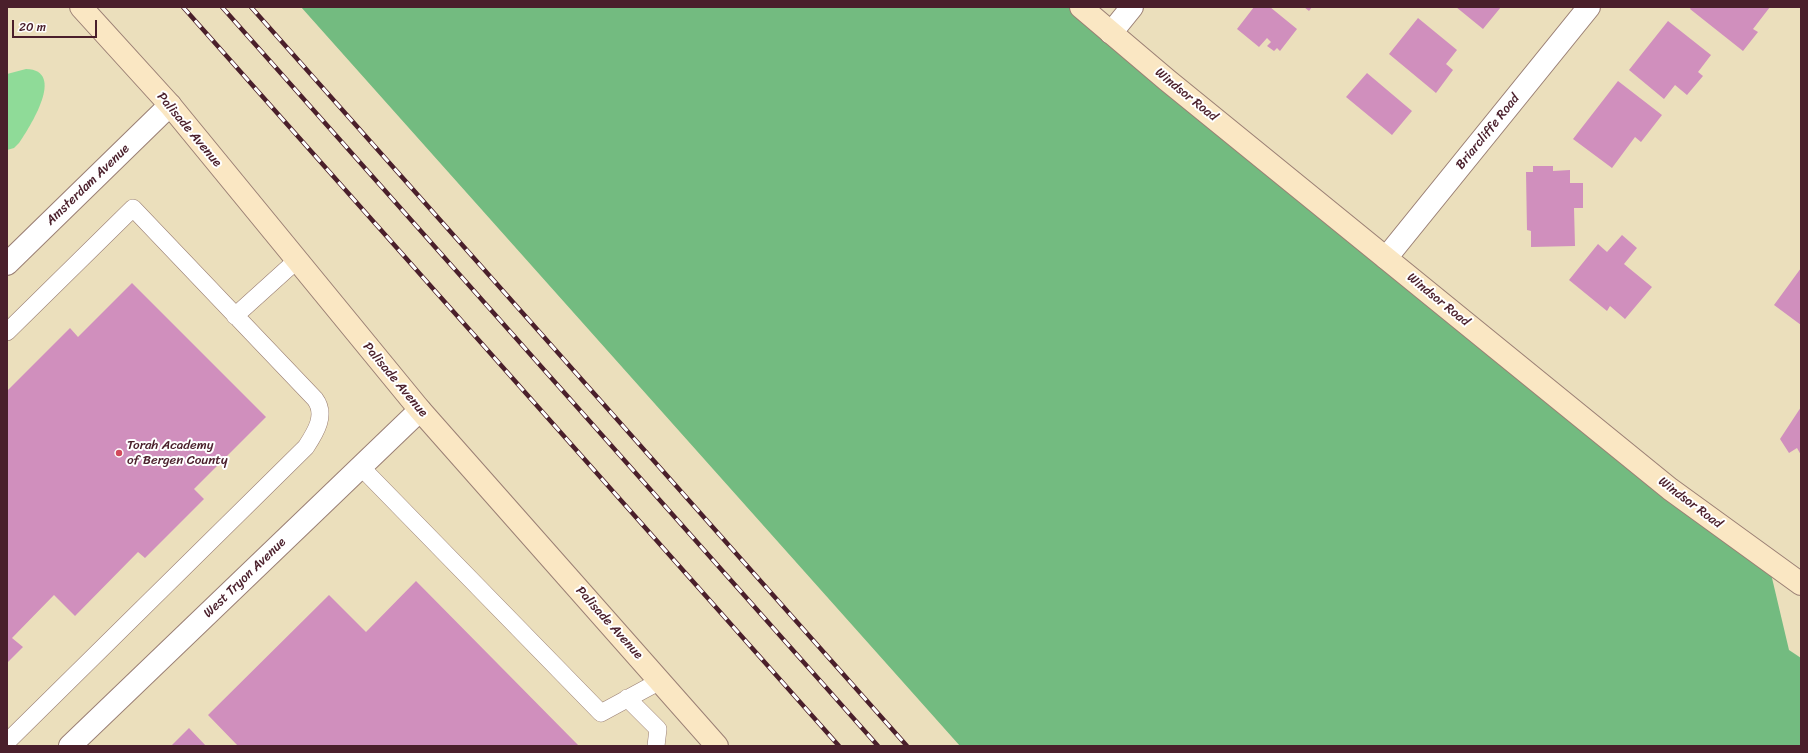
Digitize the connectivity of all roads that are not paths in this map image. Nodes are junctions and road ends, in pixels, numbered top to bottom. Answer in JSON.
{"nodes":[{"id":1,"x":81,"y":7,"type":"edge"},
{"id":2,"x":1081,"y":7,"type":"edge"},
{"id":3,"x":1132,"y":7,"type":"edge"},
{"id":4,"x":1589,"y":7,"type":"edge"},
{"id":5,"x":1111,"y":33,"type":"junction"},
{"id":6,"x":170,"y":105,"type":"junction"},
{"id":7,"x":1386,"y":258,"type":"junction"},
{"id":8,"x":9,"y":260,"type":"edge"},
{"id":9,"x":297,"y":260,"type":"junction"},
{"id":10,"x":236,"y":316,"type":"junction"},
{"id":11,"x":7,"y":332,"type":"edge"},
{"id":12,"x":420,"y":410,"type":"junction"},
{"id":13,"x":361,"y":466,"type":"junction"},
{"id":14,"x":1801,"y":584,"type":"edge"},
{"id":15,"x":660,"y":681,"type":"junction"},
{"id":16,"x":627,"y":698,"type":"junction"},
{"id":17,"x":7,"y":742,"type":"edge"},
{"id":18,"x":714,"y":745,"type":"edge"},
{"id":19,"x":70,"y":746,"type":"edge"},
{"id":20,"x":656,"y":746,"type":"edge"}],
"edges":[{"from":1,"to":6,"type":"street","name":"Palisade Avenue"},
{"from":2,"to":5,"type":"street","name":"Windsor Road"},
{"from":3,"to":5,"type":"street"},
{"from":4,"to":7,"type":"street","name":"Briarcliffe Road"},
{"from":5,"to":7,"type":"street","name":"Windsor Road"},
{"from":6,"to":8,"type":"street","name":"Amsterdam Avenue"},
{"from":6,"to":9,"type":"street","name":"Palisade Avenue"},
{"from":7,"to":14,"type":"street","name":"Windsor Road"},
{"from":9,"to":10,"type":"lane"},
{"from":9,"to":12,"type":"street","name":"Palisade Avenue"},
{"from":10,"to":11,"type":"lane"},
{"from":10,"to":17,"type":"lane"},
{"from":12,"to":13,"type":"street","name":"West Tryon Avenue"},
{"from":12,"to":15,"type":"street","name":"Palisade Avenue"},
{"from":13,"to":16,"type":"lane"},
{"from":13,"to":19,"type":"street","name":"West Tryon Avenue"},
{"from":15,"to":16,"type":"lane"},
{"from":15,"to":18,"type":"street","name":"Palisade Avenue"},
{"from":16,"to":20,"type":"lane"}]}
